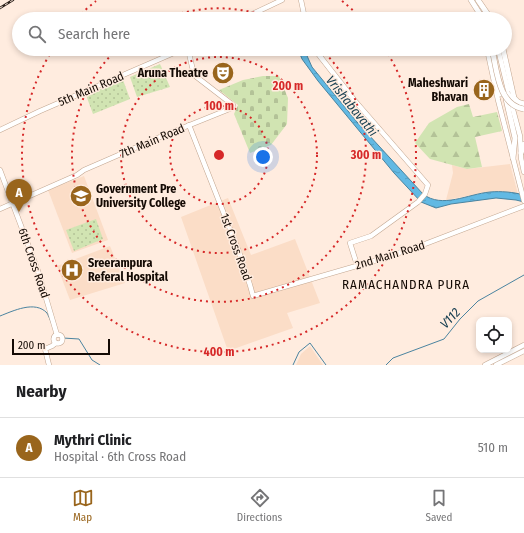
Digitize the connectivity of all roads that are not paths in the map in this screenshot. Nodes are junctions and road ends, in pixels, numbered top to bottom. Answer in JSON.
{"nodes":[{"id":1,"x":301,"y":0,"type":"edge"},
{"id":2,"x":471,"y":0,"type":"edge"},
{"id":3,"x":478,"y":0,"type":"edge"},
{"id":4,"x":281,"y":1,"type":"edge"},
{"id":5,"x":257,"y":12,"type":"edge"},
{"id":6,"x":304,"y":12,"type":"edge"},
{"id":7,"x":479,"y":12,"type":"edge"},
{"id":8,"x":486,"y":12,"type":"edge"},
{"id":9,"x":167,"y":56,"type":"edge"},
{"id":10,"x":190,"y":56,"type":"edge"},
{"id":11,"x":321,"y":56,"type":"edge"},
{"id":12,"x":489,"y":56,"type":"edge"},
{"id":13,"x":494,"y":56,"type":"edge"},
{"id":14,"x":500,"y":56,"type":"edge"},
{"id":15,"x":504,"y":56,"type":"edge"},
{"id":16,"x":495,"y":86,"type":"junction"},
{"id":17,"x":510,"y":91,"type":"junction"},
{"id":18,"x":513,"y":101,"type":"junction"},
{"id":19,"x":524,"y":104,"type":"edge"},
{"id":20,"x":524,"y":109,"type":"edge"},
{"id":21,"x":189,"y":125,"type":"junction"},
{"id":22,"x":0,"y":130,"type":"edge"},
{"id":23,"x":524,"y":144,"type":"edge"},
{"id":24,"x":521,"y":152,"type":"junction"},
{"id":25,"x":513,"y":158,"type":"junction"},
{"id":26,"x":0,"y":170,"type":"edge"},
{"id":27,"x":524,"y":172,"type":"edge"},
{"id":28,"x":524,"y":201,"type":"edge"},
{"id":29,"x":12,"y":203,"type":"junction"},
{"id":30,"x":524,"y":206,"type":"edge"},
{"id":31,"x":0,"y":209,"type":"edge"},
{"id":32,"x":357,"y":265,"type":"junction"},
{"id":33,"x":253,"y":296,"type":"joint"},
{"id":34,"x":57,"y":335,"type":"junction"},
{"id":35,"x":56,"y":343,"type":"junction"},
{"id":36,"x":523,"y":347,"type":"edge"},
{"id":37,"x":49,"y":365,"type":"edge"},
{"id":38,"x":485,"y":365,"type":"edge"},
{"id":39,"x":496,"y":365,"type":"edge"}],
"edges":[{"from":1,"to":6,"type":"street"},
{"from":2,"to":7,"type":"main road"},
{"from":3,"to":8,"type":"main road"},
{"from":4,"to":5,"type":"street"},
{"from":9,"to":22,"type":"street","name":"5th Main Road"},
{"from":10,"to":21,"type":"street","name":"7th Main Road"},
{"from":11,"to":32,"type":"street"},
{"from":12,"to":16,"type":"street"},
{"from":13,"to":20,"type":"main road","bridge":true},
{"from":14,"to":17,"type":"street"},
{"from":15,"to":17,"type":"main road"},
{"from":16,"to":17,"type":"main road"},
{"from":16,"to":25,"type":"street"},
{"from":17,"to":18,"type":"main road"},
{"from":18,"to":19,"type":"main road"},
{"from":18,"to":24,"type":"street"},
{"from":18,"to":25,"type":"main road"},
{"from":21,"to":29,"type":"street","name":"7th Main Road"},
{"from":21,"to":33,"type":"street","name":"1st Cross Road"},
{"from":23,"to":24,"type":"main road"},
{"from":24,"to":27,"type":"street"},
{"from":25,"to":28,"type":"street"},
{"from":26,"to":29,"type":"street","name":"6th Cross Road"},
{"from":29,"to":31,"type":"street","name":"7th Main Road"},
{"from":29,"to":34,"type":"street","name":"6th Cross Road"},
{"from":30,"to":32,"type":"street","name":"2nd Main Road"},
{"from":32,"to":33,"type":"street","name":"2nd Main Road"},
{"from":34,"to":35,"type":"street"},
{"from":34,"to":35,"type":"street"},
{"from":35,"to":37,"type":"street"},
{"from":36,"to":38,"type":"street"},
{"from":36,"to":39,"type":"street"}]}
